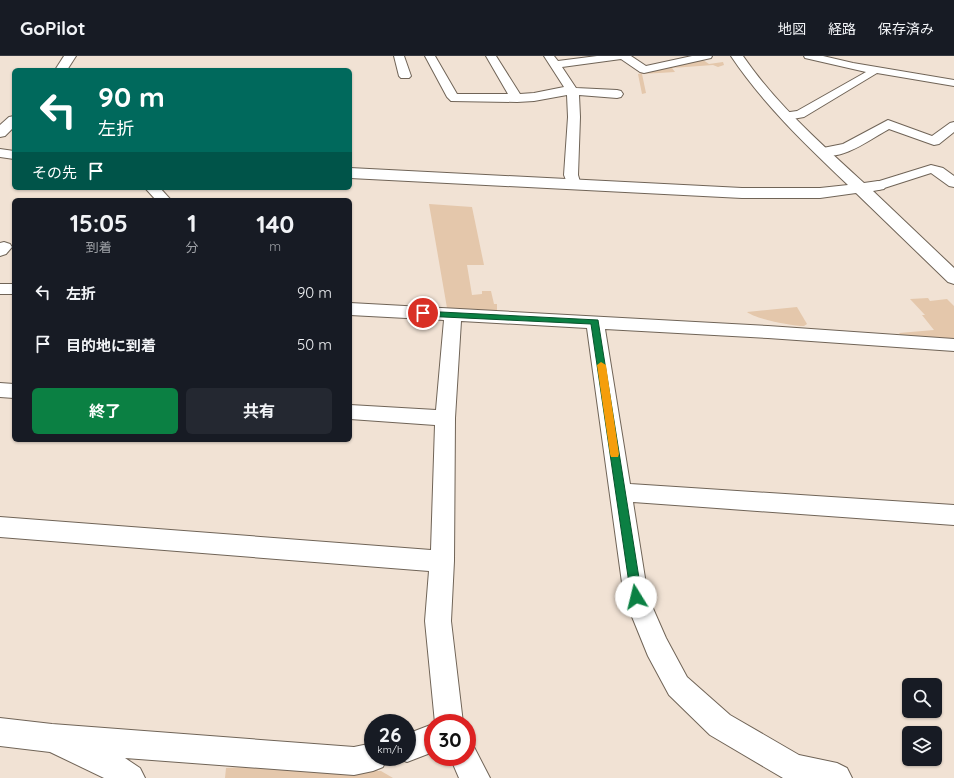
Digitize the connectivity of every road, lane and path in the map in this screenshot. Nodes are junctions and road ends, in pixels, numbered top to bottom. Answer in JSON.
{"nodes":[{"id":1,"x":70,"y":56,"type":"edge"},
{"id":2,"x":399,"y":56,"type":"edge"},
{"id":3,"x":430,"y":56,"type":"edge"},
{"id":4,"x":491,"y":56,"type":"edge"},
{"id":5,"x":620,"y":56,"type":"edge"},
{"id":6,"x":624,"y":56,"type":"edge"},
{"id":7,"x":707,"y":56,"type":"edge"},
{"id":8,"x":736,"y":56,"type":"edge"},
{"id":9,"x":809,"y":56,"type":"edge"},
{"id":10,"x":861,"y":56,"type":"edge"},
{"id":11,"x":685,"y":58,"type":"edge"},
{"id":12,"x":552,"y":60,"type":"edge"},
{"id":13,"x":853,"y":66,"type":"junction"},
{"id":14,"x":62,"y":68,"type":"edge"},
{"id":15,"x":873,"y":70,"type":"junction"},
{"id":16,"x":405,"y":76,"type":"dead end"},
{"id":17,"x":954,"y":83,"type":"edge"},
{"id":18,"x":573,"y":92,"type":"junction"},
{"id":19,"x":617,"y":94,"type":"dead end"},
{"id":20,"x":517,"y":98,"type":"junction"},
{"id":21,"x":787,"y":116,"type":"junction"},
{"id":22,"x":12,"y":122,"type":"edge"},
{"id":23,"x":954,"y":126,"type":"edge"},
{"id":24,"x":0,"y":133,"type":"edge"},
{"id":25,"x":823,"y":152,"type":"junction"},
{"id":26,"x":0,"y":153,"type":"edge"},
{"id":27,"x":12,"y":155,"type":"edge"},
{"id":28,"x":352,"y":173,"type":"edge"},
{"id":29,"x":954,"y":183,"type":"edge"},
{"id":30,"x":574,"y":185,"type":"junction"},
{"id":31,"x":878,"y":186,"type":"joint"},
{"id":32,"x":860,"y":188,"type":"junction"},
{"id":33,"x":154,"y":190,"type":"edge"},
{"id":34,"x":162,"y":198,"type":"edge"},
{"id":35,"x":954,"y":278,"type":"edge"},
{"id":36,"x":0,"y":288,"type":"edge"},
{"id":37,"x":12,"y":289,"type":"edge"},
{"id":38,"x":352,"y":309,"type":"edge"},
{"id":39,"x":453,"y":315,"type":"junction"},
{"id":40,"x":595,"y":322,"type":"junction"},
{"id":41,"x":954,"y":345,"type":"edge"},
{"id":42,"x":0,"y":390,"type":"edge"},
{"id":43,"x":12,"y":391,"type":"edge"},
{"id":44,"x":352,"y":412,"type":"edge"},
{"id":45,"x":445,"y":418,"type":"junction"},
{"id":46,"x":620,"y":492,"type":"junction"},
{"id":47,"x":954,"y":515,"type":"edge"},
{"id":48,"x":0,"y":527,"type":"edge"},
{"id":49,"x":442,"y":561,"type":"junction"},
{"id":50,"x":448,"y":714,"type":"edge"},
{"id":51,"x":0,"y":732,"type":"edge"},
{"id":52,"x":52,"y":738,"type":"junction"},
{"id":53,"x":364,"y":759,"type":"edge"},
{"id":54,"x":469,"y":766,"type":"edge"},
{"id":55,"x":130,"y":778,"type":"edge"},
{"id":56,"x":475,"y":778,"type":"edge"},
{"id":57,"x":837,"y":778,"type":"edge"}],
"edges":[{"from":1,"to":14,"type":"street"},
{"from":2,"to":16,"type":"street"},
{"from":3,"to":20,"type":"street"},
{"from":4,"to":20,"type":"street"},
{"from":5,"to":12,"type":"street"},
{"from":6,"to":11,"type":"street"},
{"from":7,"to":11,"type":"street"},
{"from":8,"to":21,"type":"street"},
{"from":9,"to":13,"type":"street"},
{"from":10,"to":13,"type":"street"},
{"from":12,"to":18,"type":"street"},
{"from":13,"to":15,"type":"street"},
{"from":15,"to":17,"type":"street"},
{"from":15,"to":21,"type":"street"},
{"from":18,"to":19,"type":"street"},
{"from":18,"to":20,"type":"street"},
{"from":18,"to":30,"type":"street"},
{"from":21,"to":25,"type":"street"},
{"from":22,"to":24,"type":"street"},
{"from":23,"to":25,"type":"street"},
{"from":25,"to":32,"type":"street"},
{"from":26,"to":27,"type":"street"},
{"from":28,"to":30,"type":"street"},
{"from":29,"to":31,"type":"street"},
{"from":30,"to":32,"type":"street"},
{"from":31,"to":32,"type":"street"},
{"from":32,"to":35,"type":"street"},
{"from":33,"to":34,"type":"street"},
{"from":36,"to":37,"type":"street"},
{"from":38,"to":39,"type":"street"},
{"from":39,"to":40,"type":"street"},
{"from":39,"to":45,"type":"street"},
{"from":40,"to":41,"type":"street"},
{"from":40,"to":46,"type":"street"},
{"from":42,"to":43,"type":"street"},
{"from":44,"to":45,"type":"street"},
{"from":45,"to":49,"type":"street"},
{"from":46,"to":47,"type":"street"},
{"from":46,"to":57,"type":"street"},
{"from":48,"to":49,"type":"street"},
{"from":49,"to":50,"type":"street"},
{"from":51,"to":52,"type":"street"},
{"from":52,"to":53,"type":"street"},
{"from":52,"to":55,"type":"street"},
{"from":54,"to":56,"type":"street"}]}
